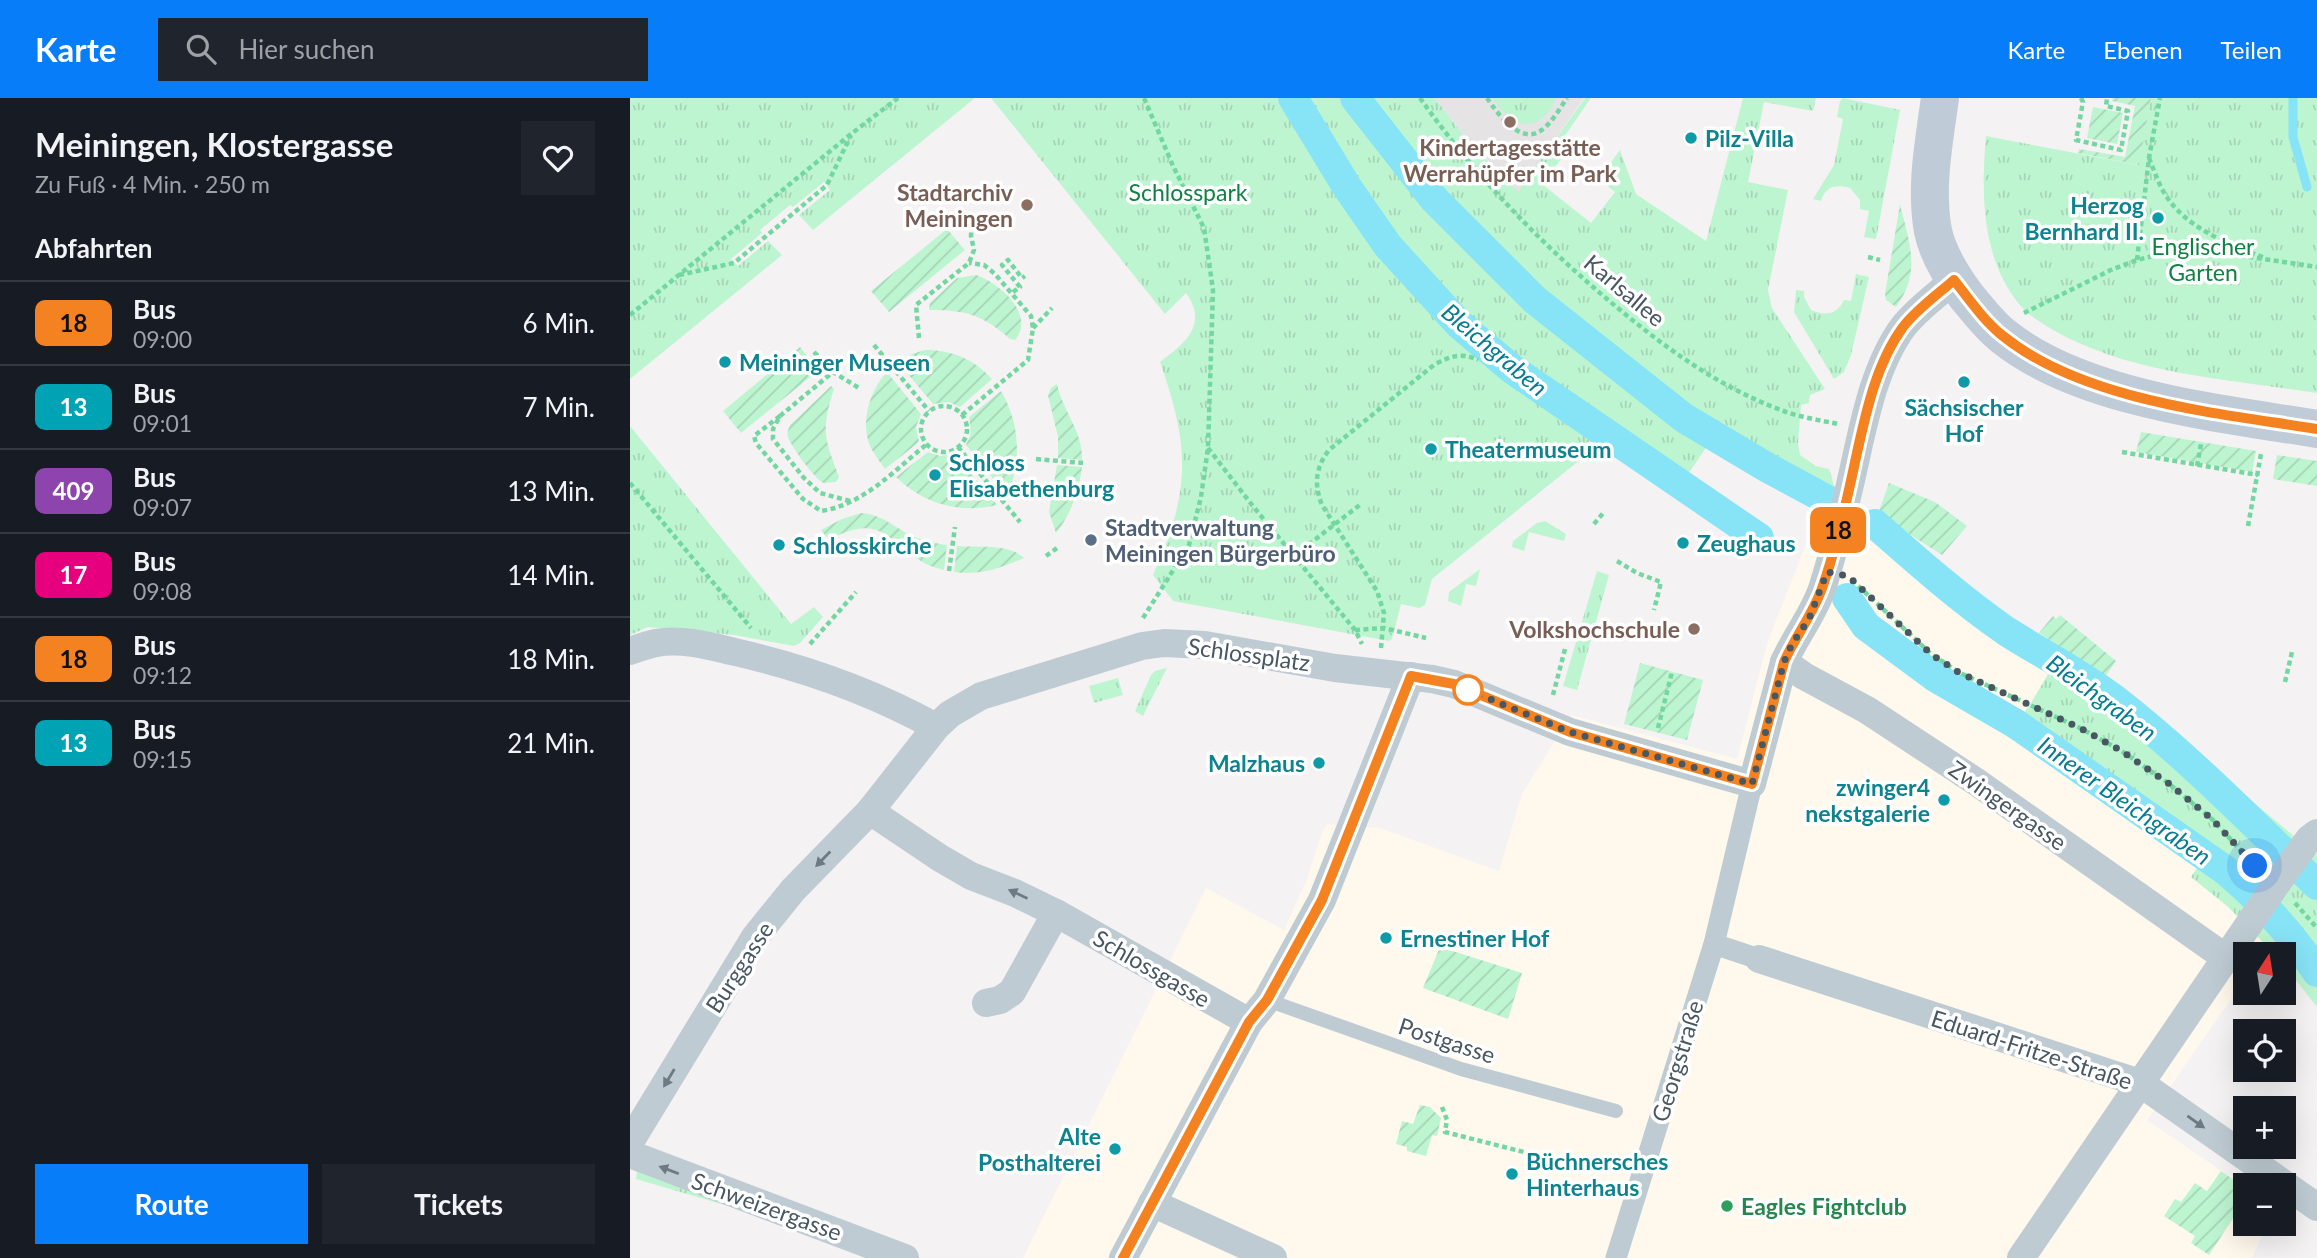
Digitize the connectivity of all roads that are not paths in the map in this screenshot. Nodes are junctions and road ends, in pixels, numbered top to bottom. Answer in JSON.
{"nodes":[{"id":1,"x":1940,"y":98,"type":"edge"},
{"id":2,"x":1954,"y":280,"type":"junction"},
{"id":3,"x":2317,"y":429,"type":"edge"},
{"id":4,"x":630,"y":651,"type":"edge"},
{"id":5,"x":1784,"y":662,"type":"junction"},
{"id":6,"x":1411,"y":676,"type":"junction"},
{"id":7,"x":936,"y":727,"type":"junction"},
{"id":8,"x":1752,"y":784,"type":"junction"},
{"id":9,"x":870,"y":811,"type":"junction"},
{"id":10,"x":2310,"y":839,"type":"edge"},
{"id":11,"x":1056,"y":913,"type":"junction"},
{"id":12,"x":1714,"y":944,"type":"junction"},
{"id":13,"x":2226,"y":958,"type":"junction"},
{"id":14,"x":1759,"y":959,"type":"joint"},
{"id":15,"x":1267,"y":1000,"type":"junction"},
{"id":16,"x":986,"y":1003,"type":"dead end"},
{"id":17,"x":1249,"y":1022,"type":"junction"},
{"id":18,"x":2140,"y":1083,"type":"junction"},
{"id":19,"x":1616,"y":1111,"type":"dead end"},
{"id":20,"x":630,"y":1142,"type":"edge"},
{"id":21,"x":630,"y":1154,"type":"edge"},
{"id":22,"x":1152,"y":1203,"type":"junction"},
{"id":23,"x":2317,"y":1208,"type":"edge"},
{"id":24,"x":905,"y":1258,"type":"edge"},
{"id":25,"x":1123,"y":1258,"type":"edge"},
{"id":26,"x":1273,"y":1258,"type":"edge"},
{"id":27,"x":1616,"y":1258,"type":"edge"},
{"id":28,"x":2021,"y":1258,"type":"edge"}],
"edges":[{"from":1,"to":2,"type":"main road"},
{"from":2,"to":3,"type":"main road"},
{"from":2,"to":5,"type":"street","name":"Georgstraße"},
{"from":4,"to":7,"type":"street"},
{"from":5,"to":8,"type":"street","name":"Georgstraße"},
{"from":5,"to":13,"type":"street","name":"Zwingergasse"},
{"from":6,"to":7,"type":"street","name":"Schlossplatz"},
{"from":6,"to":8,"type":"street","name":"Schlossplatz"},
{"from":6,"to":15,"type":"street"},
{"from":7,"to":9,"type":"street","name":"Schlossplatz"},
{"from":8,"to":12,"type":"street","name":"Georgstraße"},
{"from":11,"to":9,"type":"street","name":"Schlossgasse","one_way":true},
{"from":9,"to":20,"type":"street","name":"Burggasse","one_way":true},
{"from":10,"to":13,"type":"street"},
{"from":11,"to":16,"type":"street"},
{"from":11,"to":17,"type":"street","name":"Schlossgasse"},
{"from":12,"to":14,"type":"street"},
{"from":12,"to":27,"type":"street","name":"Georgstraße"},
{"from":13,"to":18,"type":"street"},
{"from":14,"to":18,"type":"street","name":"Eduard-Fritze-Straße"},
{"from":15,"to":17,"type":"street"},
{"from":15,"to":19,"type":"lane","name":"Postgasse"},
{"from":17,"to":22,"type":"street"},
{"from":18,"to":23,"type":"street","name":"Eduard-Fritze-Straße","one_way":true},
{"from":18,"to":28,"type":"street"},
{"from":24,"to":21,"type":"street","name":"Schweizergasse","one_way":true},
{"from":22,"to":25,"type":"street"},
{"from":22,"to":26,"type":"street"}]}
